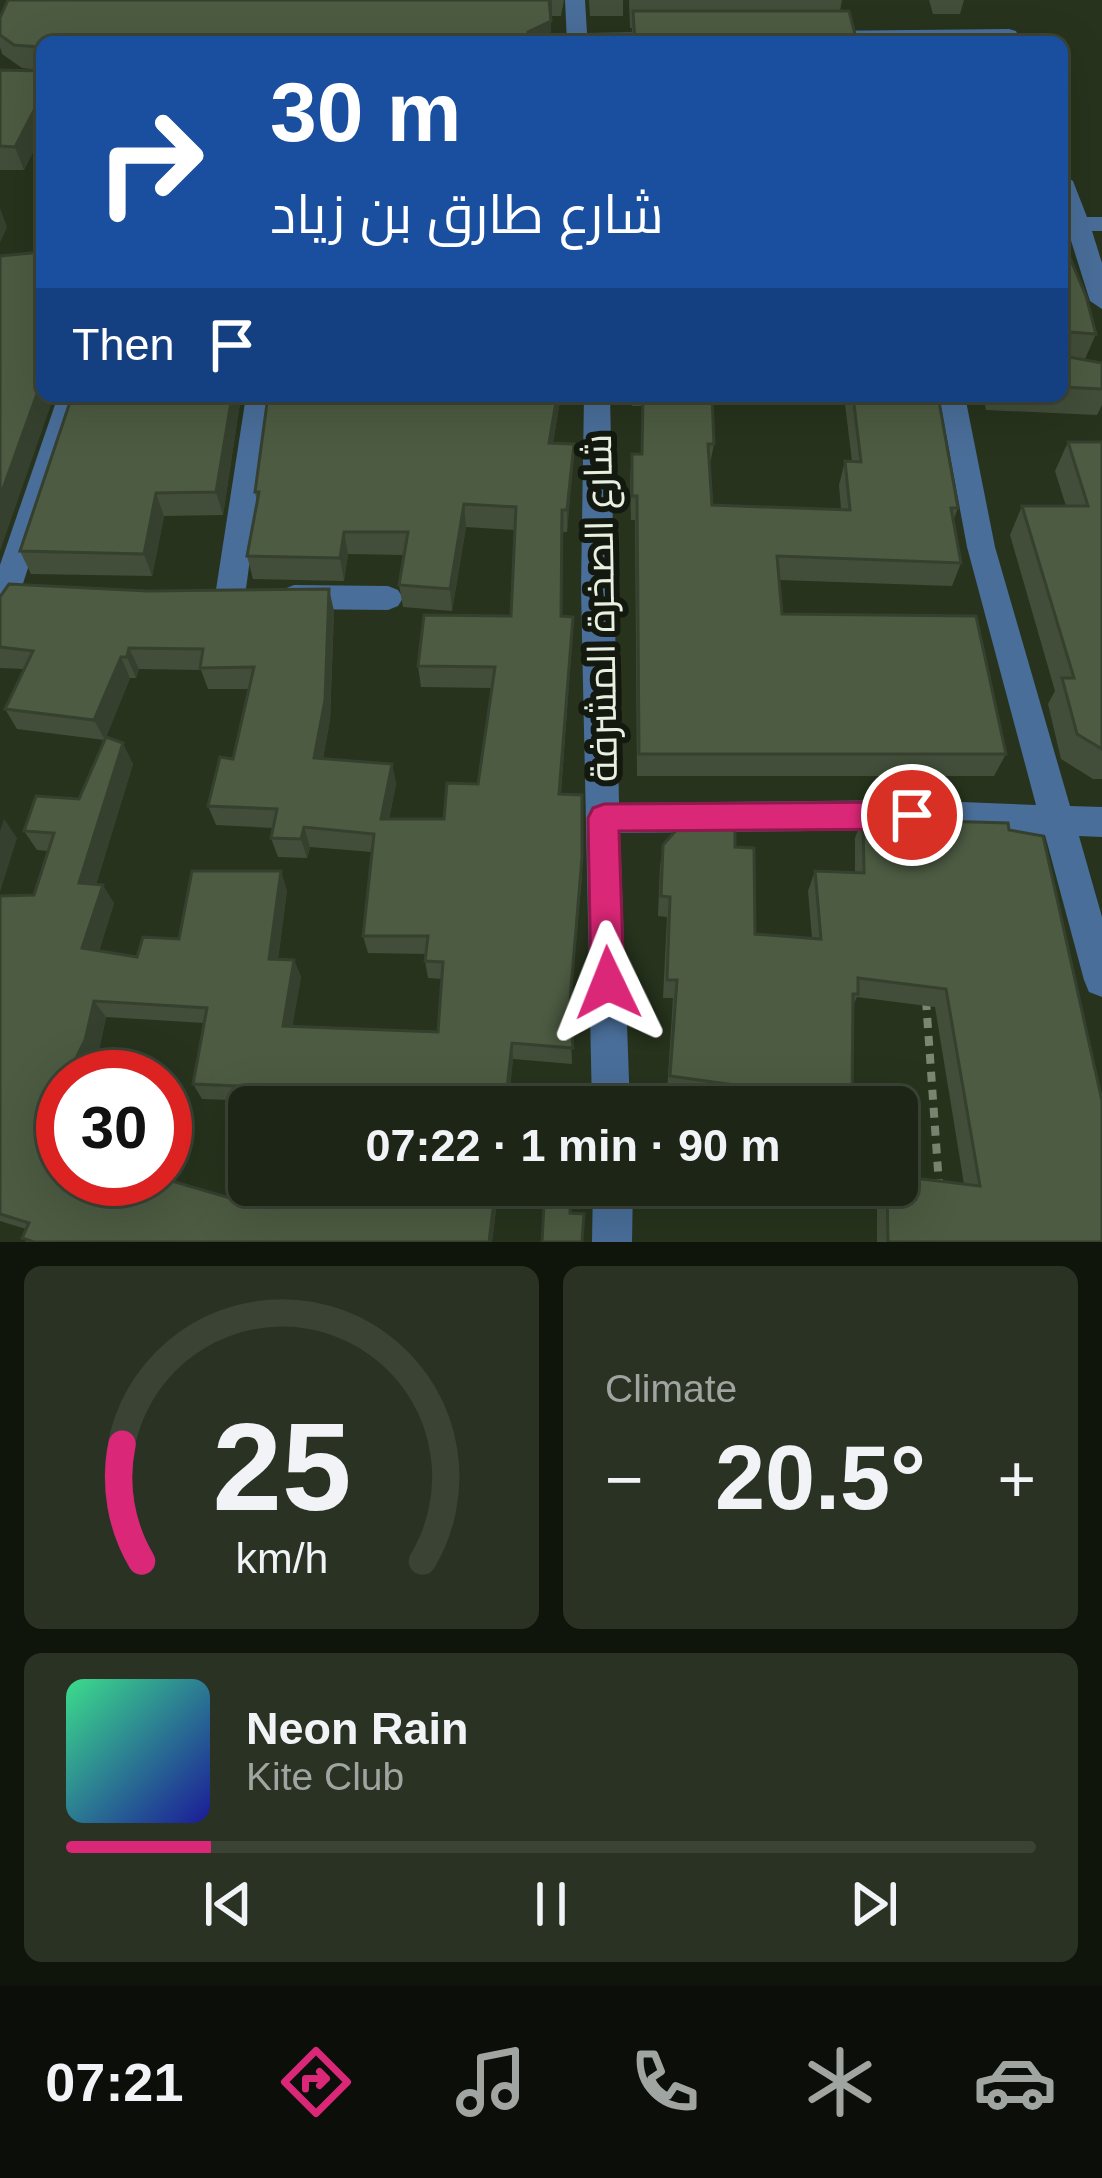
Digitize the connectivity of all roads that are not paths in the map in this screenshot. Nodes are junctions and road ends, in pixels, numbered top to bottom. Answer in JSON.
{"nodes":[{"id":1,"x":575,"y":0,"type":"edge"},
{"id":2,"x":577,"y":36,"type":"edge"},
{"id":3,"x":906,"y":36,"type":"edge"},
{"id":4,"x":1009,"y":36,"type":"edge"},
{"id":5,"x":1068,"y":190,"type":"edge"},
{"id":6,"x":1090,"y":224,"type":"edge"},
{"id":7,"x":1102,"y":301,"type":"edge"},
{"id":8,"x":69,"y":402,"type":"edge"},
{"id":9,"x":258,"y":402,"type":"edge"},
{"id":10,"x":597,"y":402,"type":"edge"},
{"id":11,"x":953,"y":402,"type":"edge"},
{"id":12,"x":8,"y":594,"type":"edge"},
{"id":13,"x":388,"y":598,"type":"dead end"},
{"id":14,"x":604,"y":818,"type":"junction"},
{"id":15,"x":1102,"y":822,"type":"edge"},
{"id":16,"x":1062,"y":824,"type":"junction"},
{"id":17,"x":1102,"y":980,"type":"edge"},
{"id":18,"x":610,"y":1086,"type":"edge"},
{"id":19,"x":612,"y":1206,"type":"edge"},
{"id":20,"x":611,"y":1242,"type":"edge"}],
"edges":[{"from":1,"to":2,"type":"street"},
{"from":3,"to":4,"type":"street"},
{"from":5,"to":6,"type":"street"},
{"from":6,"to":7,"type":"street"},
{"from":8,"to":12,"type":"street"},
{"from":9,"to":13,"type":"street"},
{"from":10,"to":14,"type":"street","name":"شارع الصخرة المشرفة"},
{"from":11,"to":16,"type":"street"},
{"from":14,"to":16,"type":"street"},
{"from":14,"to":18,"type":"street","name":"شارع الصخرة المشرفة"},
{"from":15,"to":16,"type":"street"},
{"from":16,"to":17,"type":"street"},
{"from":19,"to":20,"type":"street"}]}
